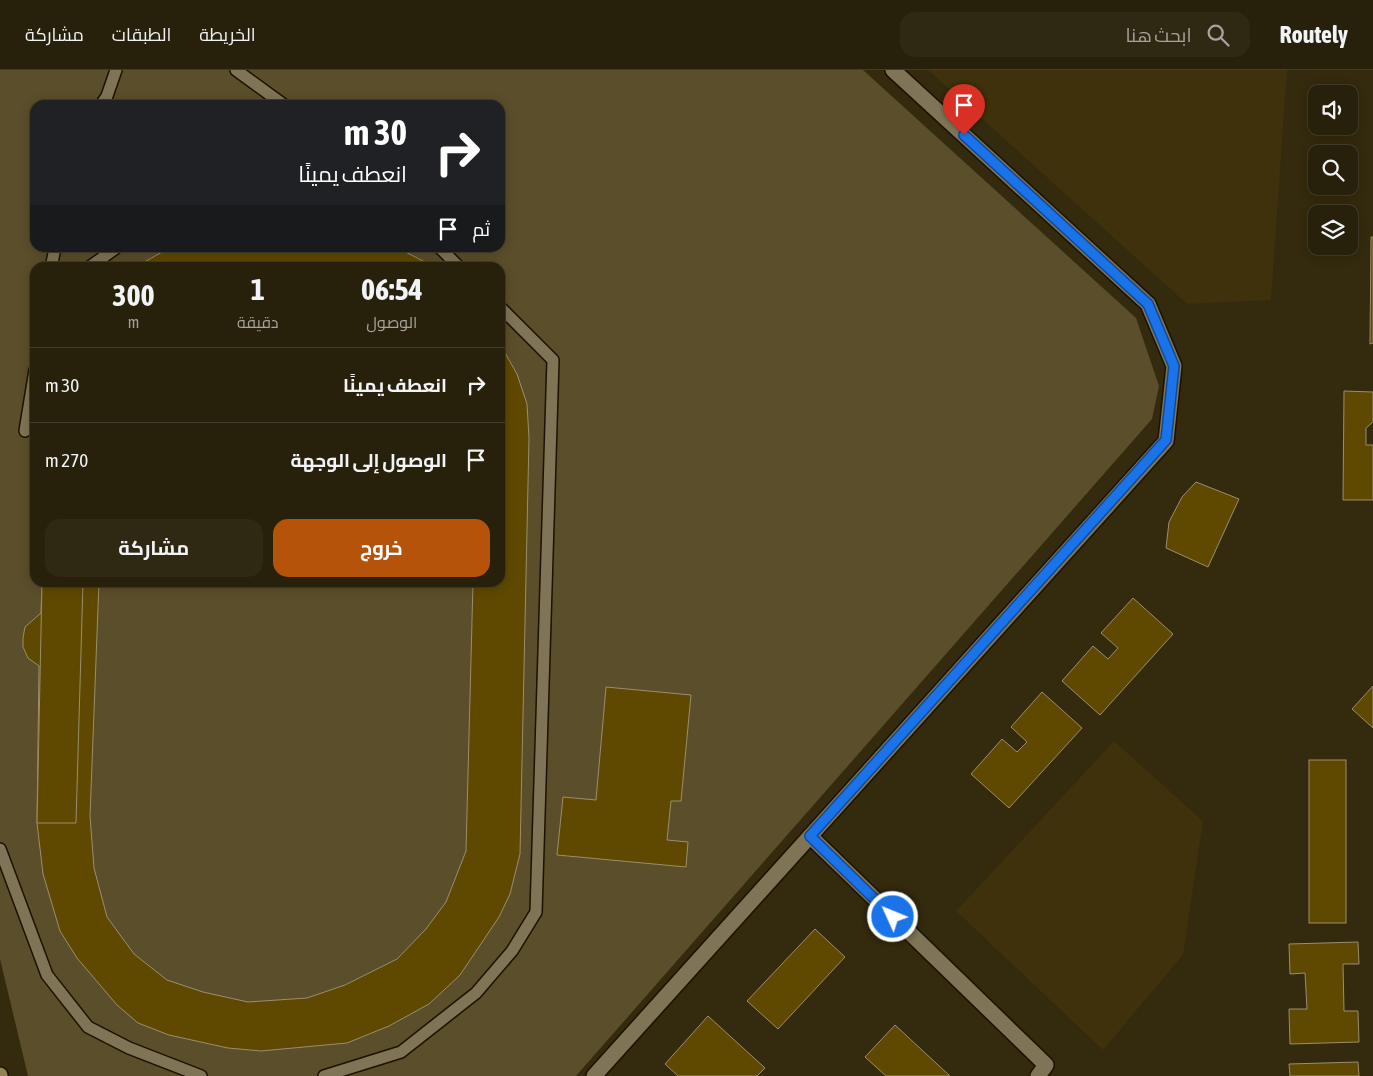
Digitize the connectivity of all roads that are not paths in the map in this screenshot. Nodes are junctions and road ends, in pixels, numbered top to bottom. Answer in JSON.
{"nodes":[{"id":1,"x":116,"y":70,"type":"edge"},
{"id":2,"x":236,"y":70,"type":"edge"},
{"id":3,"x":894,"y":70,"type":"edge"},
{"id":4,"x":104,"y":100,"type":"edge"},
{"id":5,"x":277,"y":100,"type":"edge"},
{"id":6,"x":110,"y":252,"type":"edge"},
{"id":7,"x":444,"y":252,"type":"edge"},
{"id":8,"x":96,"y":262,"type":"edge"},
{"id":9,"x":454,"y":262,"type":"edge"},
{"id":10,"x":505,"y":312,"type":"edge"},
{"id":11,"x":30,"y":401,"type":"edge"},
{"id":12,"x":25,"y":432,"type":"dead end"},
{"id":13,"x":810,"y":836,"type":"junction"},
{"id":14,"x":0,"y":849,"type":"edge"},
{"id":15,"x":201,"y":1076,"type":"edge"},
{"id":16,"x":324,"y":1076,"type":"edge"},
{"id":17,"x":594,"y":1076,"type":"edge"},
{"id":18,"x":1038,"y":1076,"type":"edge"}],
"edges":[{"from":1,"to":4,"type":"lane"},
{"from":2,"to":5,"type":"lane"},
{"from":3,"to":13,"type":"street"},
{"from":6,"to":8,"type":"lane"},
{"from":7,"to":9,"type":"lane"},
{"from":10,"to":16,"type":"lane"},
{"from":11,"to":12,"type":"lane"},
{"from":13,"to":17,"type":"street"},
{"from":13,"to":18,"type":"street"},
{"from":14,"to":15,"type":"lane"}]}
